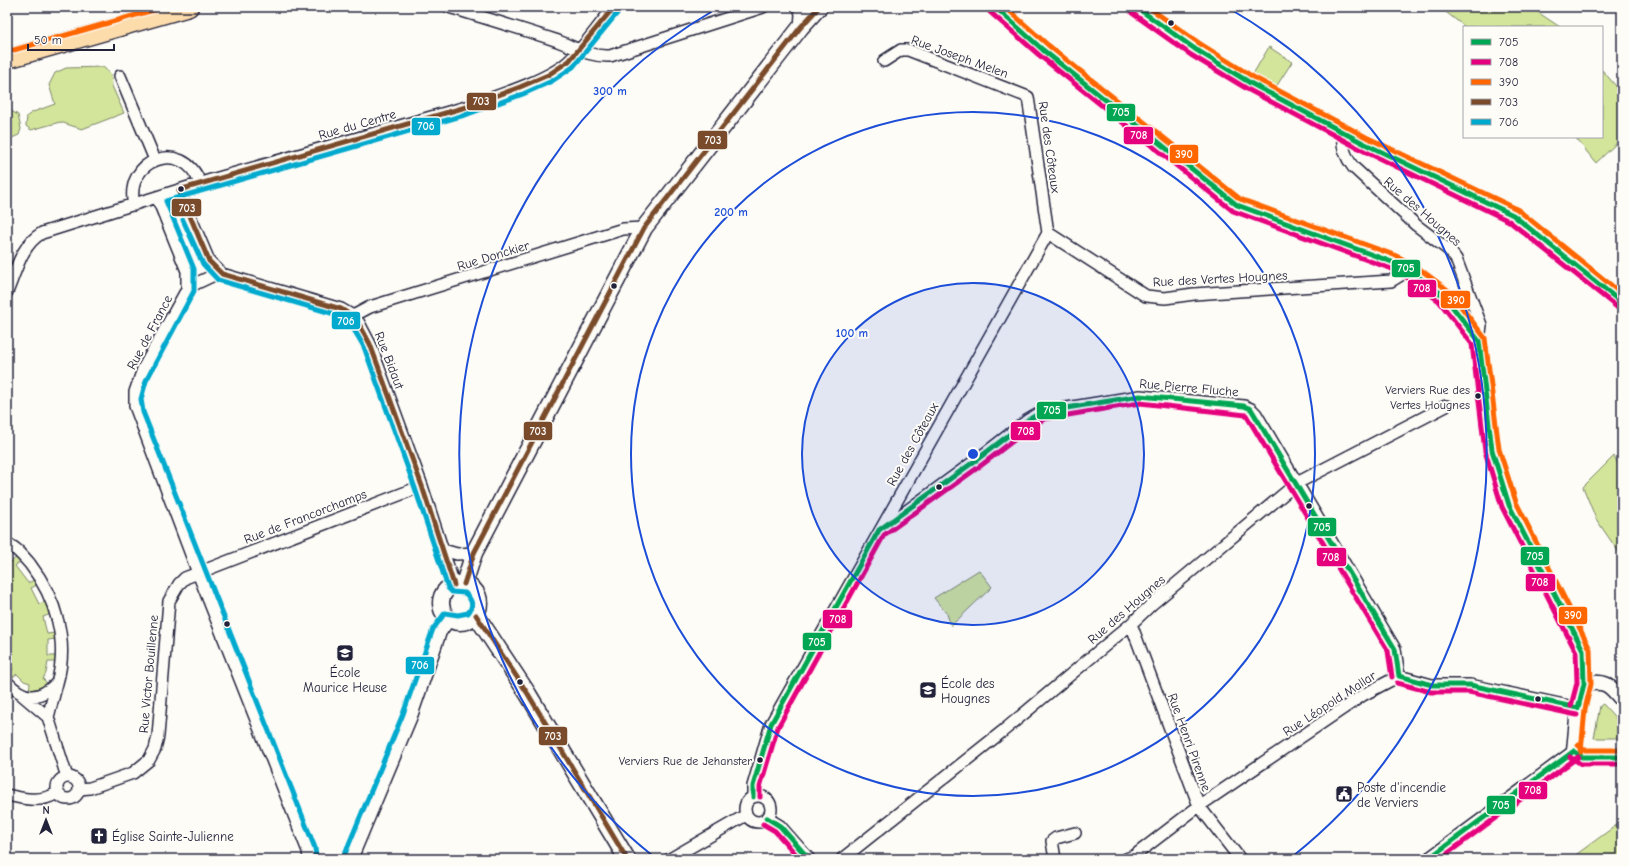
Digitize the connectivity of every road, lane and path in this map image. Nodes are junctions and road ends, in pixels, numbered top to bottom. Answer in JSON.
{"nodes":[{"id":1,"x":189,"y":7,"type":"edge"},
{"id":2,"x":449,"y":7,"type":"edge"},
{"id":3,"x":614,"y":7,"type":"edge"},
{"id":4,"x":763,"y":7,"type":"edge"},
{"id":5,"x":799,"y":7,"type":"edge"},
{"id":6,"x":819,"y":7,"type":"edge"},
{"id":7,"x":995,"y":7,"type":"edge"},
{"id":8,"x":1138,"y":8,"type":"edge"},
{"id":9,"x":800,"y":28,"type":"junction"},
{"id":10,"x":578,"y":50,"type":"junction"},
{"id":11,"x":7,"y":59,"type":"edge"},
{"id":12,"x":884,"y":61,"type":"dead end"},
{"id":13,"x":120,"y":76,"type":"dead end"},
{"id":14,"x":1028,"y":97,"type":"joint"},
{"id":15,"x":1344,"y":133,"type":"junction"},
{"id":16,"x":155,"y":160,"type":"junction"},
{"id":17,"x":200,"y":183,"type":"junction"},
{"id":18,"x":179,"y":190,"type":"junction"},
{"id":19,"x":157,"y":197,"type":"junction"},
{"id":20,"x":134,"y":205,"type":"junction"},
{"id":21,"x":644,"y":228,"type":"junction"},
{"id":22,"x":1048,"y":233,"type":"junction"},
{"id":23,"x":1409,"y":270,"type":"junction"},
{"id":24,"x":222,"y":274,"type":"junction"},
{"id":25,"x":187,"y":290,"type":"junction"},
{"id":26,"x":7,"y":292,"type":"edge"},
{"id":27,"x":1622,"y":303,"type":"edge"},
{"id":28,"x":353,"y":316,"type":"junction"},
{"id":29,"x":1479,"y":341,"type":"junction"},
{"id":30,"x":1446,"y":406,"type":"dead end"},
{"id":31,"x":1297,"y":483,"type":"junction"},
{"id":32,"x":422,"y":486,"type":"junction"},
{"id":33,"x":879,"y":530,"type":"junction"},
{"id":34,"x":8,"y":544,"type":"edge"},
{"id":35,"x":444,"y":550,"type":"junction"},
{"id":36,"x":474,"y":553,"type":"junction"},
{"id":37,"x":198,"y":573,"type":"junction"},
{"id":38,"x":459,"y":584,"type":"junction"},
{"id":39,"x":476,"y":615,"type":"junction"},
{"id":40,"x":448,"y":619,"type":"junction"},
{"id":41,"x":1131,"y":624,"type":"junction"},
{"id":42,"x":1399,"y":676,"type":"junction"},
{"id":43,"x":7,"y":682,"type":"edge"},
{"id":44,"x":57,"y":683,"type":"junction"},
{"id":45,"x":1584,"y":684,"type":"junction"},
{"id":46,"x":22,"y":695,"type":"junction"},
{"id":47,"x":1622,"y":700,"type":"edge"},
{"id":48,"x":1578,"y":708,"type":"junction"},
{"id":49,"x":48,"y":717,"type":"junction"},
{"id":50,"x":1574,"y":751,"type":"junction"},
{"id":51,"x":1622,"y":757,"type":"edge"},
{"id":52,"x":67,"y":777,"type":"junction"},
{"id":53,"x":79,"y":789,"type":"junction"},
{"id":54,"x":58,"y":793,"type":"junction"},
{"id":55,"x":7,"y":795,"type":"edge"},
{"id":56,"x":753,"y":797,"type":"junction"},
{"id":57,"x":1199,"y":806,"type":"junction"},
{"id":58,"x":746,"y":815,"type":"junction"},
{"id":59,"x":767,"y":818,"type":"junction"},
{"id":60,"x":1075,"y":833,"type":"dead end"},
{"id":61,"x":309,"y":859,"type":"edge"},
{"id":62,"x":350,"y":859,"type":"edge"},
{"id":63,"x":627,"y":859,"type":"edge"},
{"id":64,"x":670,"y":859,"type":"edge"},
{"id":65,"x":809,"y":859,"type":"edge"},
{"id":66,"x":842,"y":859,"type":"edge"},
{"id":67,"x":1055,"y":859,"type":"edge"},
{"id":68,"x":1126,"y":859,"type":"edge"},
{"id":69,"x":1240,"y":859,"type":"edge"},
{"id":70,"x":1428,"y":859,"type":"edge"}],
"edges":[{"from":1,"to":11,"type":"main road"},
{"from":2,"to":10,"type":"street"},
{"from":3,"to":10,"type":"street","name":"Rue du Centre"},
{"from":4,"to":10,"type":"street"},
{"from":5,"to":9,"type":"street"},
{"from":6,"to":9,"type":"main road"},
{"from":7,"to":23,"type":"street"},
{"from":8,"to":15,"type":"main road"},
{"from":9,"to":21,"type":"main road"},
{"from":10,"to":17,"type":"street","name":"Rue du Centre"},
{"from":12,"to":14,"type":"street","name":"Rue Joseph Melen"},
{"from":13,"to":16,"type":"street"},
{"from":14,"to":22,"type":"street","name":"Rue des Côteaux"},
{"from":15,"to":27,"type":"main road"},
{"from":15,"to":29,"type":"street","name":"Rue des Hougnes"},
{"from":16,"to":17,"type":"street"},
{"from":16,"to":20,"type":"street"},
{"from":17,"to":18,"type":"street","name":"Rue du Centre"},
{"from":18,"to":19,"type":"street","name":"Rue du Centre"},
{"from":18,"to":24,"type":"street"},
{"from":19,"to":20,"type":"street","name":"Rue du Centre"},
{"from":19,"to":25,"type":"street"},
{"from":20,"to":26,"type":"street","name":"Rue du Centre"},
{"from":21,"to":28,"type":"street","name":"Rue Donckier"},
{"from":21,"to":36,"type":"main road"},
{"from":22,"to":23,"type":"street","name":"Rue des Vertes Hougnes"},
{"from":22,"to":33,"type":"street","name":"Rue des Côteaux"},
{"from":23,"to":29,"type":"street"},
{"from":24,"to":25,"type":"street","name":"Rue Bidaut"},
{"from":24,"to":28,"type":"street","name":"Rue Bidaut"},
{"from":25,"to":37,"type":"street","name":"Rue de France"},
{"from":28,"to":32,"type":"street","name":"Rue Bidaut"},
{"from":29,"to":45,"type":"street"},
{"from":30,"to":31,"type":"street","name":"Rue des Hougnes"},
{"from":31,"to":33,"type":"street","name":"Rue Pierre Fluche"},
{"from":31,"to":41,"type":"street","name":"Rue des Hougnes"},
{"from":31,"to":42,"type":"street","name":"Rue Pierre Fluche"},
{"from":32,"to":35,"type":"street","name":"Rue Bidaut"},
{"from":32,"to":37,"type":"street","name":"Rue de Francorchamps"},
{"from":33,"to":56,"type":"street","name":"Rue des Côteaux"},
{"from":34,"to":44,"type":"street"},
{"from":35,"to":36,"type":"street"},
{"from":35,"to":38,"type":"street","name":"Rue Bidaut"},
{"from":36,"to":38,"type":"main road"},
{"from":37,"to":53,"type":"street","name":"Rue Victor Bouillenne"},
{"from":37,"to":61,"type":"street","name":"Rue de France"},
{"from":38,"to":39,"type":"main road"},
{"from":38,"to":40,"type":"main road"},
{"from":39,"to":40,"type":"main road"},
{"from":39,"to":63,"type":"main road"},
{"from":40,"to":62,"type":"street"},
{"from":41,"to":57,"type":"street","name":"Rue Henri Pirenne"},
{"from":41,"to":66,"type":"street","name":"Rue des Hougnes"},
{"from":42,"to":48,"type":"street"},
{"from":42,"to":57,"type":"street","name":"Rue Léopold Mallar"},
{"from":43,"to":46,"type":"street"},
{"from":44,"to":46,"type":"street"},
{"from":44,"to":49,"type":"street"},
{"from":45,"to":47,"type":"street"},
{"from":45,"to":48,"type":"street"},
{"from":46,"to":49,"type":"street"},
{"from":48,"to":50,"type":"street"},
{"from":49,"to":52,"type":"street"},
{"from":50,"to":51,"type":"street"},
{"from":50,"to":70,"type":"street"},
{"from":52,"to":53,"type":"street"},
{"from":52,"to":54,"type":"street"},
{"from":53,"to":54,"type":"street"},
{"from":54,"to":55,"type":"street"},
{"from":56,"to":58,"type":"street"},
{"from":56,"to":59,"type":"street"},
{"from":57,"to":68,"type":"street","name":"Rue Léopold Mallar"},
{"from":57,"to":69,"type":"street","name":"Rue Henri Pirenne"},
{"from":58,"to":59,"type":"street"},
{"from":58,"to":64,"type":"street"},
{"from":59,"to":65,"type":"street"},
{"from":60,"to":67,"type":"street"}]}
